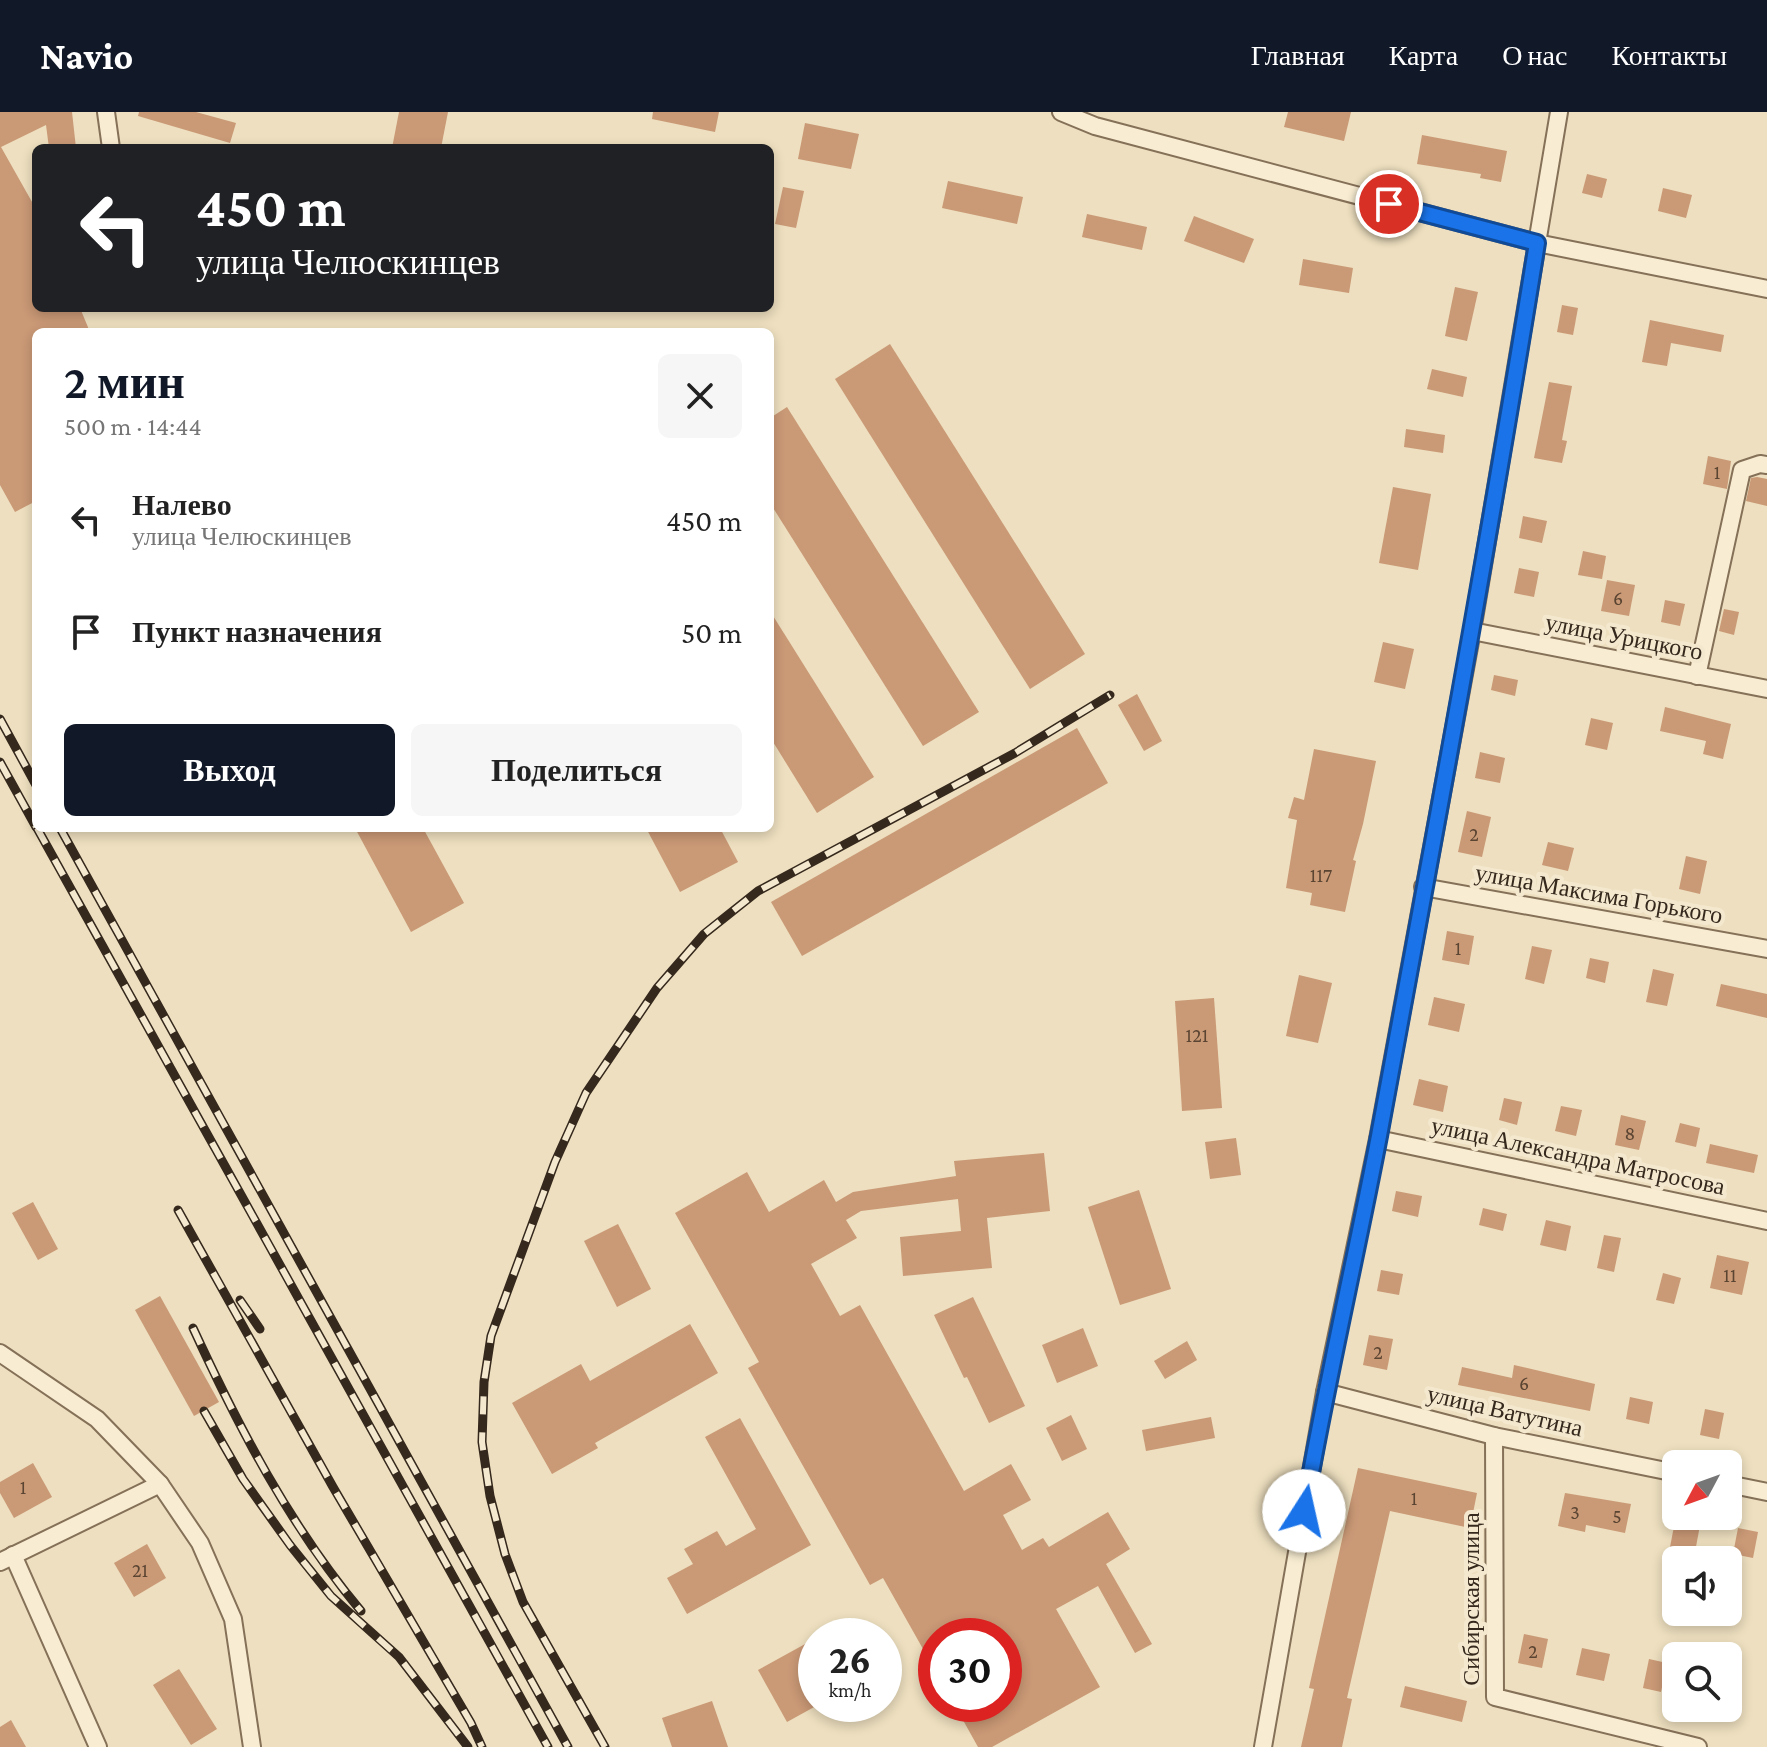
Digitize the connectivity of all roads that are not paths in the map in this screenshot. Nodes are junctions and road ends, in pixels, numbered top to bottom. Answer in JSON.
{"nodes":[{"id":1,"x":106,"y":112,"type":"edge"},
{"id":2,"x":1061,"y":112,"type":"edge"},
{"id":3,"x":1559,"y":112,"type":"edge"},
{"id":4,"x":110,"y":144,"type":"edge"},
{"id":5,"x":1537,"y":243,"type":"junction"},
{"id":6,"x":1767,"y":289,"type":"edge"},
{"id":7,"x":1767,"y":465,"type":"edge"},
{"id":8,"x":1472,"y":631,"type":"junction"},
{"id":9,"x":1697,"y":676,"type":"junction"},
{"id":10,"x":1767,"y":689,"type":"edge"},
{"id":11,"x":1423,"y":887,"type":"junction"},
{"id":12,"x":1767,"y":949,"type":"edge"},
{"id":13,"x":1378,"y":1139,"type":"junction"},
{"id":14,"x":1767,"y":1221,"type":"edge"},
{"id":15,"x":0,"y":1353,"type":"edge"},
{"id":16,"x":1325,"y":1392,"type":"junction"},
{"id":17,"x":1494,"y":1436,"type":"junction"},
{"id":18,"x":1662,"y":1470,"type":"edge"},
{"id":19,"x":160,"y":1484,"type":"junction"},
{"id":20,"x":1742,"y":1487,"type":"edge"},
{"id":21,"x":1767,"y":1492,"type":"edge"},
{"id":22,"x":6,"y":1558,"type":"edge"},
{"id":23,"x":98,"y":1747,"type":"edge"},
{"id":24,"x":252,"y":1747,"type":"edge"},
{"id":25,"x":1263,"y":1747,"type":"edge"},
{"id":26,"x":1698,"y":1747,"type":"edge"}],
"edges":[{"from":1,"to":4,"type":"street"},
{"from":2,"to":5,"type":"street"},
{"from":3,"to":5,"type":"street"},
{"from":5,"to":6,"type":"street"},
{"from":5,"to":8,"type":"street"},
{"from":7,"to":9,"type":"street"},
{"from":8,"to":9,"type":"street","name":"улица Урицкого"},
{"from":8,"to":11,"type":"street"},
{"from":9,"to":10,"type":"street","name":"улица Урицкого"},
{"from":11,"to":12,"type":"street","name":"улица Максима Горького"},
{"from":11,"to":13,"type":"street"},
{"from":13,"to":14,"type":"street","name":"улица Александра Матросова"},
{"from":13,"to":16,"type":"street"},
{"from":15,"to":19,"type":"street"},
{"from":16,"to":17,"type":"street","name":"улица Ватутина"},
{"from":16,"to":25,"type":"street"},
{"from":17,"to":18,"type":"street","name":"улица Ватутина"},
{"from":17,"to":26,"type":"street","name":"Сибирская улица"},
{"from":19,"to":22,"type":"street"},
{"from":19,"to":24,"type":"street"},
{"from":20,"to":21,"type":"street"},
{"from":22,"to":23,"type":"street"}]}
